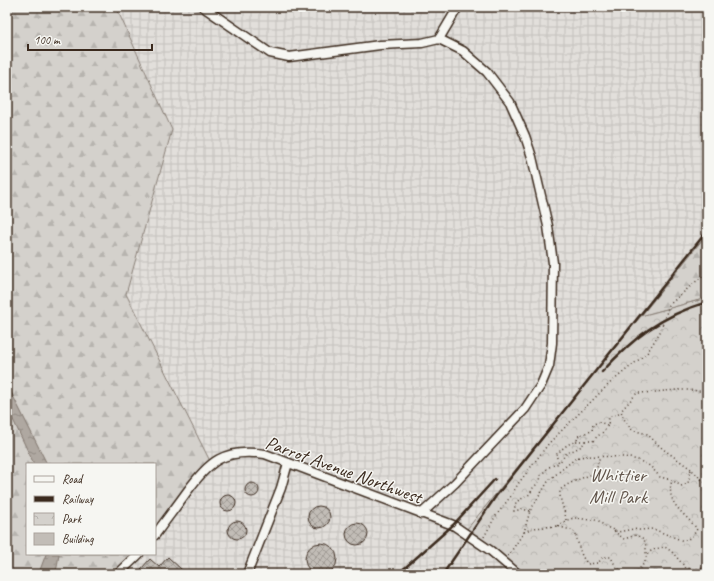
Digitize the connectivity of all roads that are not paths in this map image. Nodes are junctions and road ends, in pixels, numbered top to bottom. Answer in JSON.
{"nodes":[{"id":1,"x":203,"y":7,"type":"edge"},
{"id":2,"x":458,"y":7,"type":"edge"},
{"id":3,"x":439,"y":39,"type":"junction"},
{"id":4,"x":288,"y":463,"type":"junction"},
{"id":5,"x":421,"y":514,"type":"junction"},
{"id":6,"x":156,"y":534,"type":"edge"},
{"id":7,"x":138,"y":555,"type":"edge"},
{"id":8,"x":118,"y":574,"type":"edge"},
{"id":9,"x":247,"y":574,"type":"edge"},
{"id":10,"x":518,"y":574,"type":"edge"}],
"edges":[{"from":1,"to":3,"type":"street"},
{"from":2,"to":3,"type":"street"},
{"from":3,"to":5,"type":"street"},
{"from":4,"to":5,"type":"street","name":"Parrot Avenue Northwest"},
{"from":4,"to":6,"type":"street","name":"Parrot Avenue Northwest"},
{"from":4,"to":9,"type":"street"},
{"from":5,"to":10,"type":"street","name":"Parrot Avenue Northwest"},
{"from":7,"to":8,"type":"street"}]}
